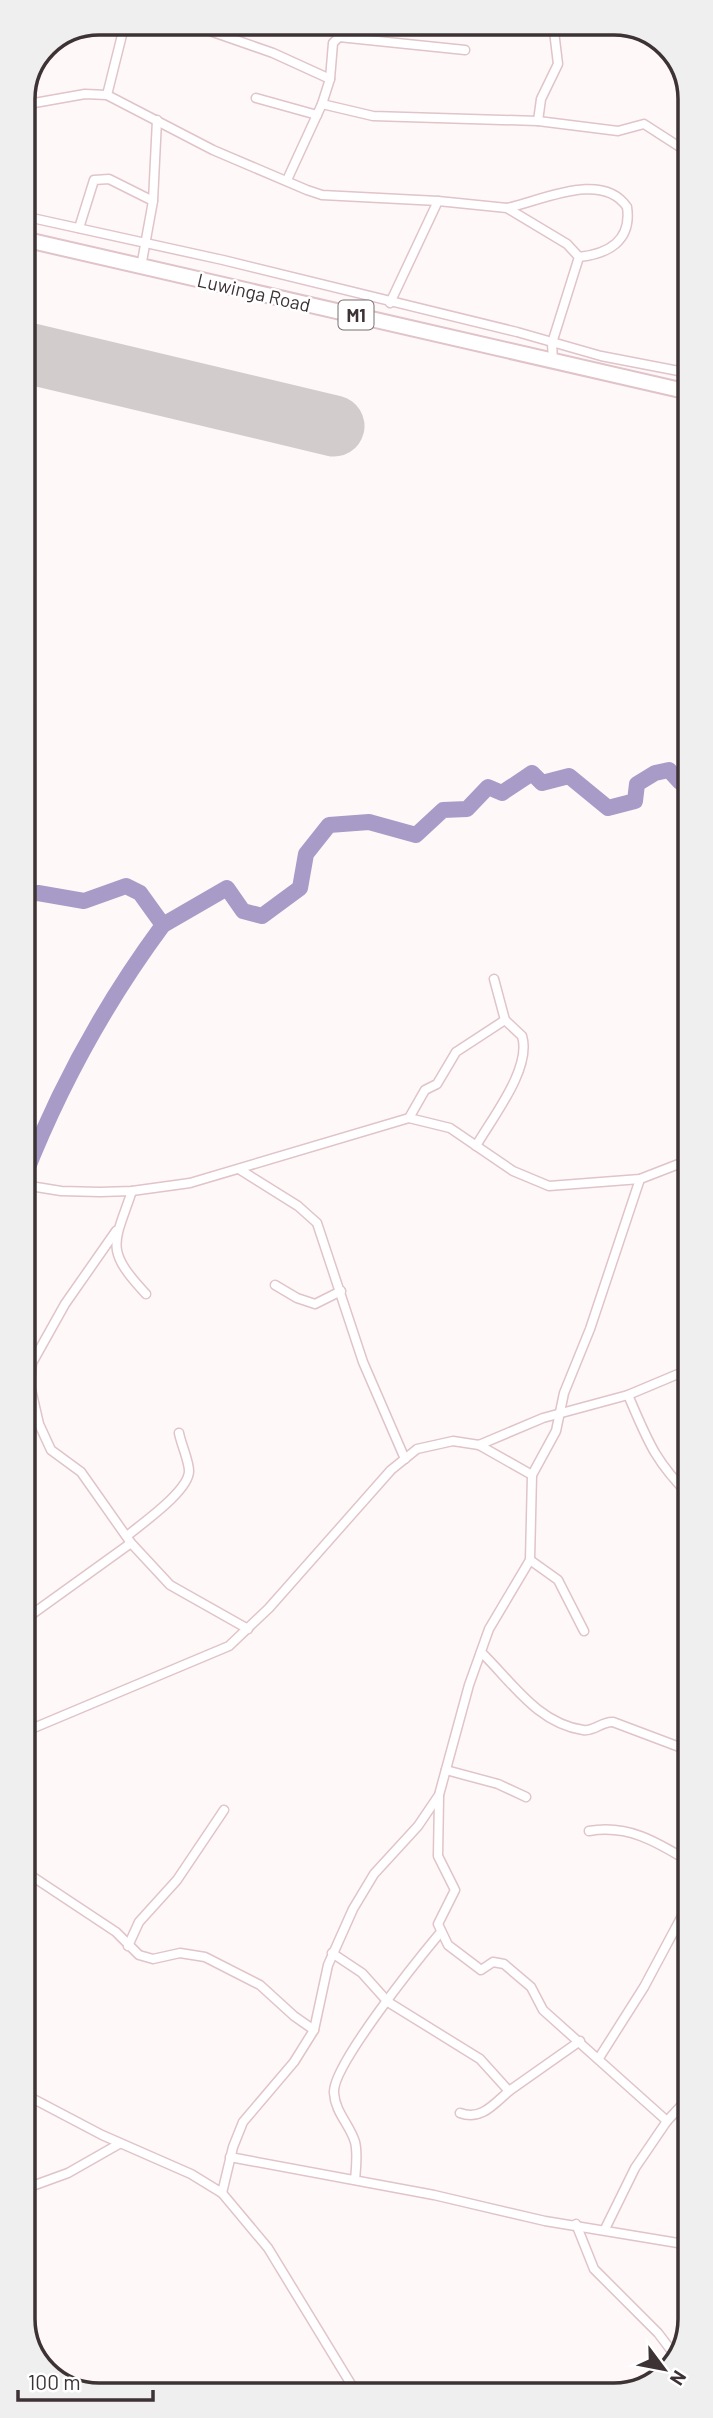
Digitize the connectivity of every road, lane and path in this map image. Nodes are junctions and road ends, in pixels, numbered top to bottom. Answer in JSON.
{"nodes":[{"id":1,"x":122,"y":35,"type":"edge"},
{"id":2,"x":221,"y":35,"type":"edge"},
{"id":3,"x":554,"y":35,"type":"edge"},
{"id":4,"x":465,"y":50,"type":"dead end"},
{"id":5,"x":330,"y":79,"type":"junction"},
{"id":6,"x":107,"y":95,"type":"junction"},
{"id":7,"x":256,"y":98,"type":"dead end"},
{"id":8,"x":35,"y":103,"type":"edge"},
{"id":9,"x":323,"y":104,"type":"junction"},
{"id":10,"x":317,"y":115,"type":"junction"},
{"id":11,"x":157,"y":120,"type":"junction"},
{"id":12,"x":538,"y":121,"type":"junction"},
{"id":13,"x":678,"y":146,"type":"edge"},
{"id":14,"x":287,"y":180,"type":"junction"},
{"id":15,"x":153,"y":201,"type":"junction"},
{"id":16,"x":438,"y":201,"type":"junction"},
{"id":17,"x":506,"y":208,"type":"junction"},
{"id":18,"x":35,"y":219,"type":"edge"},
{"id":19,"x":79,"y":228,"type":"junction"},
{"id":20,"x":35,"y":242,"type":"edge"},
{"id":21,"x":145,"y":242,"type":"junction"},
{"id":22,"x":579,"y":257,"type":"junction"},
{"id":23,"x":141,"y":267,"type":"junction"},
{"id":24,"x":390,"y":303,"type":"junction"},
{"id":25,"x":552,"y":343,"type":"junction"},
{"id":26,"x":553,"y":361,"type":"junction"},
{"id":27,"x":678,"y":371,"type":"edge"},
{"id":28,"x":678,"y":389,"type":"edge"},
{"id":29,"x":494,"y":979,"type":"dead end"},
{"id":30,"x":505,"y":1020,"type":"junction"},
{"id":31,"x":409,"y":1118,"type":"junction"},
{"id":32,"x":476,"y":1146,"type":"junction"},
{"id":33,"x":678,"y":1164,"type":"edge"},
{"id":34,"x":239,"y":1169,"type":"junction"},
{"id":35,"x":639,"y":1179,"type":"junction"},
{"id":36,"x":35,"y":1187,"type":"edge"},
{"id":37,"x":132,"y":1191,"type":"junction"},
{"id":38,"x":116,"y":1231,"type":"junction"},
{"id":39,"x":275,"y":1285,"type":"dead end"},
{"id":40,"x":341,"y":1291,"type":"junction"},
{"id":41,"x":146,"y":1294,"type":"dead end"},
{"id":42,"x":35,"y":1356,"type":"edge"},
{"id":43,"x":678,"y":1374,"type":"edge"},
{"id":44,"x":628,"y":1395,"type":"junction"},
{"id":45,"x":35,"y":1407,"type":"edge"},
{"id":46,"x":559,"y":1413,"type":"junction"},
{"id":47,"x":178,"y":1433,"type":"dead end"},
{"id":48,"x":480,"y":1445,"type":"junction"},
{"id":49,"x":405,"y":1459,"type":"junction"},
{"id":50,"x":532,"y":1475,"type":"junction"},
{"id":51,"x":678,"y":1484,"type":"edge"},
{"id":52,"x":129,"y":1539,"type":"junction"},
{"id":53,"x":530,"y":1560,"type":"junction"},
{"id":54,"x":35,"y":1612,"type":"edge"},
{"id":55,"x":248,"y":1629,"type":"junction"},
{"id":56,"x":584,"y":1631,"type":"dead end"},
{"id":57,"x":481,"y":1652,"type":"junction"},
{"id":58,"x":35,"y":1727,"type":"edge"},
{"id":59,"x":678,"y":1746,"type":"edge"},
{"id":60,"x":446,"y":1770,"type":"junction"},
{"id":61,"x":439,"y":1795,"type":"junction"},
{"id":62,"x":526,"y":1797,"type":"dead end"},
{"id":63,"x":224,"y":1810,"type":"dead end"},
{"id":64,"x":589,"y":1831,"type":"dead end"},
{"id":65,"x":678,"y":1856,"type":"edge"},
{"id":66,"x":35,"y":1878,"type":"edge"},
{"id":67,"x":678,"y":1923,"type":"edge"},
{"id":68,"x":440,"y":1933,"type":"junction"},
{"id":69,"x":128,"y":1946,"type":"junction"},
{"id":70,"x":332,"y":1953,"type":"junction"},
{"id":71,"x":388,"y":2002,"type":"junction"},
{"id":72,"x":314,"y":2030,"type":"junction"},
{"id":73,"x":580,"y":2041,"type":"junction"},
{"id":74,"x":599,"y":2058,"type":"junction"},
{"id":75,"x":509,"y":2091,"type":"junction"},
{"id":76,"x":35,"y":2100,"type":"edge"},
{"id":77,"x":678,"y":2109,"type":"edge"},
{"id":78,"x":460,"y":2113,"type":"dead end"},
{"id":79,"x":667,"y":2120,"type":"junction"},
{"id":80,"x":119,"y":2144,"type":"junction"},
{"id":81,"x":230,"y":2157,"type":"junction"},
{"id":82,"x":355,"y":2180,"type":"junction"},
{"id":83,"x":35,"y":2185,"type":"edge"},
{"id":84,"x":222,"y":2193,"type":"junction"},
{"id":85,"x":576,"y":2224,"type":"junction"},
{"id":86,"x":605,"y":2229,"type":"junction"},
{"id":87,"x":678,"y":2243,"type":"edge"},
{"id":88,"x":670,"y":2349,"type":"edge"},
{"id":89,"x":350,"y":2383,"type":"edge"}],
"edges":[{"from":1,"to":6,"type":"street"},
{"from":2,"to":5,"type":"street"},
{"from":3,"to":12,"type":"street"},
{"from":4,"to":5,"type":"street"},
{"from":5,"to":9,"type":"street"},
{"from":6,"to":8,"type":"street"},
{"from":6,"to":11,"type":"street"},
{"from":7,"to":10,"type":"street"},
{"from":9,"to":10,"type":"street"},
{"from":9,"to":12,"type":"street"},
{"from":10,"to":14,"type":"street"},
{"from":11,"to":14,"type":"street"},
{"from":11,"to":15,"type":"street"},
{"from":12,"to":13,"type":"street"},
{"from":14,"to":16,"type":"street"},
{"from":15,"to":19,"type":"street"},
{"from":15,"to":21,"type":"street"},
{"from":16,"to":17,"type":"street"},
{"from":16,"to":24,"type":"street"},
{"from":17,"to":22,"type":"street"},
{"from":17,"to":22,"type":"street"},
{"from":18,"to":19,"type":"street"},
{"from":19,"to":21,"type":"street"},
{"from":20,"to":23,"type":"highway","name":"Luwinga Road","number":"M1"},
{"from":21,"to":23,"type":"street"},
{"from":21,"to":24,"type":"street"},
{"from":22,"to":25,"type":"street"},
{"from":23,"to":26,"type":"highway","name":"Luwinga Road","number":"M1"},
{"from":24,"to":25,"type":"street"},
{"from":25,"to":26,"type":"street"},
{"from":25,"to":27,"type":"street"},
{"from":26,"to":28,"type":"highway","name":"Luwinga Road","number":"M1"},
{"from":29,"to":30,"type":"street"},
{"from":30,"to":31,"type":"street"},
{"from":30,"to":32,"type":"street"},
{"from":31,"to":32,"type":"street"},
{"from":31,"to":34,"type":"street"},
{"from":32,"to":35,"type":"street"},
{"from":33,"to":35,"type":"street"},
{"from":34,"to":37,"type":"street"},
{"from":34,"to":40,"type":"street"},
{"from":35,"to":46,"type":"street"},
{"from":36,"to":37,"type":"street"},
{"from":37,"to":38,"type":"street"},
{"from":38,"to":41,"type":"street"},
{"from":38,"to":42,"type":"street"},
{"from":39,"to":40,"type":"street"},
{"from":40,"to":49,"type":"street"},
{"from":43,"to":44,"type":"street"},
{"from":44,"to":46,"type":"street"},
{"from":44,"to":51,"type":"street"},
{"from":45,"to":52,"type":"street"},
{"from":46,"to":48,"type":"street"},
{"from":46,"to":50,"type":"street"},
{"from":47,"to":52,"type":"street"},
{"from":48,"to":49,"type":"street"},
{"from":48,"to":50,"type":"street"},
{"from":49,"to":55,"type":"street"},
{"from":50,"to":53,"type":"street"},
{"from":52,"to":54,"type":"street"},
{"from":52,"to":55,"type":"street"},
{"from":53,"to":56,"type":"street"},
{"from":53,"to":57,"type":"street"},
{"from":55,"to":58,"type":"street"},
{"from":57,"to":59,"type":"street"},
{"from":57,"to":60,"type":"street"},
{"from":60,"to":61,"type":"street"},
{"from":60,"to":62,"type":"street"},
{"from":61,"to":68,"type":"street"},
{"from":61,"to":70,"type":"street"},
{"from":63,"to":69,"type":"street"},
{"from":64,"to":65,"type":"street"},
{"from":66,"to":69,"type":"street"},
{"from":67,"to":74,"type":"street"},
{"from":68,"to":71,"type":"street"},
{"from":68,"to":73,"type":"street"},
{"from":69,"to":72,"type":"street"},
{"from":70,"to":71,"type":"street"},
{"from":70,"to":72,"type":"street"},
{"from":71,"to":75,"type":"street"},
{"from":71,"to":82,"type":"street"},
{"from":72,"to":81,"type":"street"},
{"from":73,"to":74,"type":"street"},
{"from":73,"to":75,"type":"street"},
{"from":74,"to":79,"type":"street"},
{"from":75,"to":78,"type":"street"},
{"from":76,"to":80,"type":"street"},
{"from":77,"to":79,"type":"street"},
{"from":79,"to":86,"type":"street"},
{"from":80,"to":83,"type":"street"},
{"from":80,"to":84,"type":"street"},
{"from":81,"to":82,"type":"street"},
{"from":81,"to":84,"type":"street"},
{"from":82,"to":85,"type":"street"},
{"from":84,"to":89,"type":"street"},
{"from":85,"to":86,"type":"street"},
{"from":85,"to":88,"type":"street"},
{"from":86,"to":87,"type":"street"}]}
